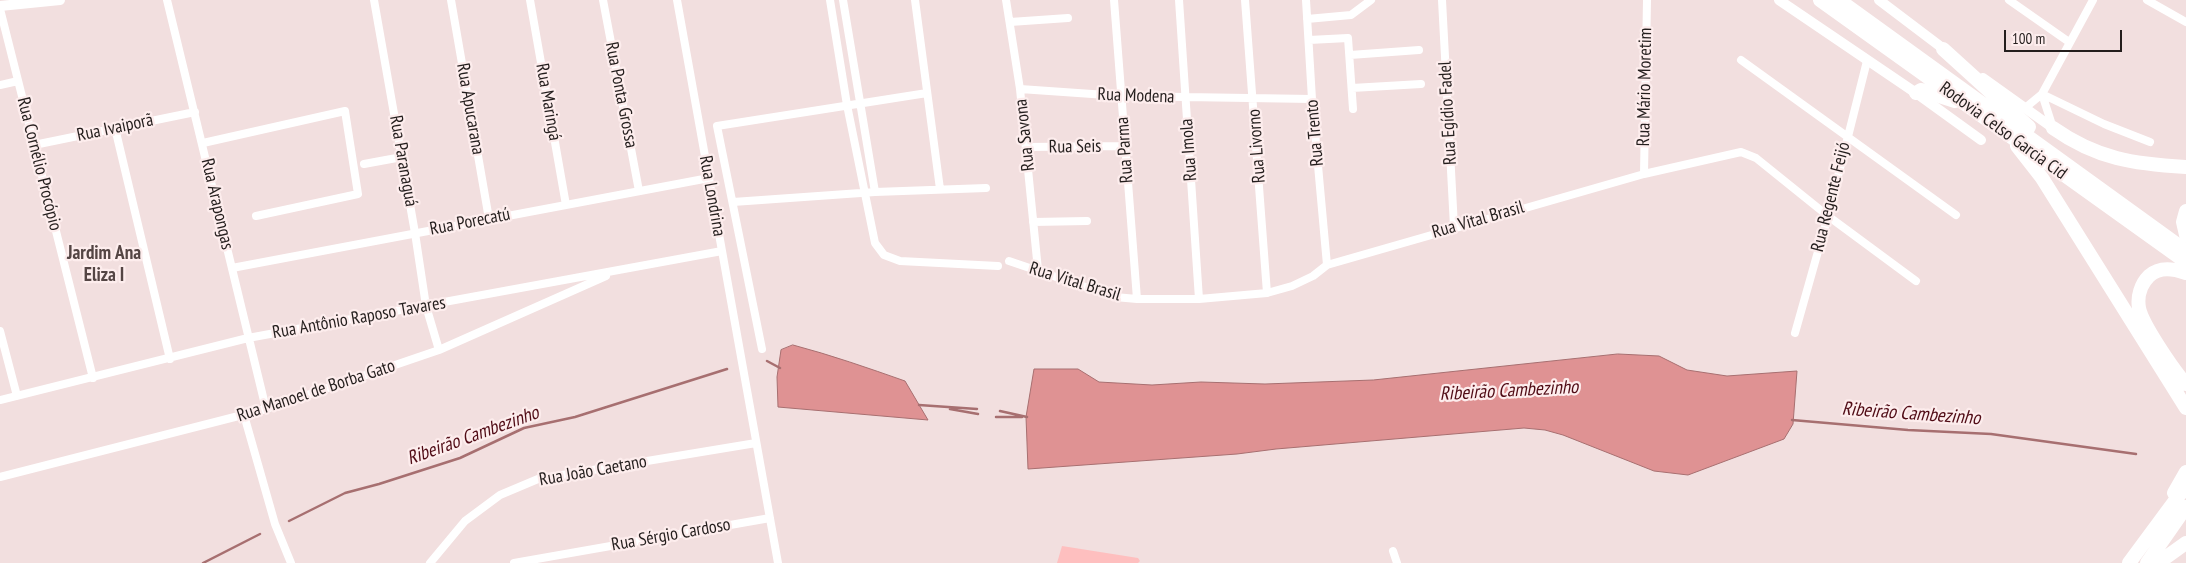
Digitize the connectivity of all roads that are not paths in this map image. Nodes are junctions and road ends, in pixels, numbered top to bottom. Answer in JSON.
{"nodes":[{"id":1,"x":60,"y":0,"type":"edge"},
{"id":2,"x":167,"y":0,"type":"edge"},
{"id":3,"x":374,"y":0,"type":"edge"},
{"id":4,"x":451,"y":0,"type":"edge"},
{"id":5,"x":530,"y":0,"type":"edge"},
{"id":6,"x":603,"y":0,"type":"edge"},
{"id":7,"x":677,"y":0,"type":"edge"},
{"id":8,"x":830,"y":0,"type":"edge"},
{"id":9,"x":843,"y":0,"type":"edge"},
{"id":10,"x":915,"y":0,"type":"edge"},
{"id":11,"x":1006,"y":0,"type":"edge"},
{"id":12,"x":1114,"y":0,"type":"edge"},
{"id":13,"x":1179,"y":0,"type":"edge"},
{"id":14,"x":1245,"y":0,"type":"edge"},
{"id":15,"x":1306,"y":0,"type":"edge"},
{"id":16,"x":1371,"y":0,"type":"edge"},
{"id":17,"x":1442,"y":0,"type":"edge"},
{"id":18,"x":1647,"y":0,"type":"edge"},
{"id":19,"x":1780,"y":0,"type":"edge"},
{"id":20,"x":1820,"y":0,"type":"edge"},
{"id":21,"x":1839,"y":0,"type":"edge"},
{"id":22,"x":1879,"y":0,"type":"edge"},
{"id":23,"x":2009,"y":0,"type":"edge"},
{"id":24,"x":2093,"y":0,"type":"edge"},
{"id":25,"x":2147,"y":0,"type":"edge"},
{"id":26,"x":0,"y":8,"type":"edge"},
{"id":27,"x":1068,"y":18,"type":"dead end"},
{"id":28,"x":1307,"y":19,"type":"junction"},
{"id":29,"x":1010,"y":22,"type":"junction"},
{"id":30,"x":2186,"y":22,"type":"edge"},
{"id":31,"x":1308,"y":40,"type":"junction"},
{"id":32,"x":2068,"y":42,"type":"junction"},
{"id":33,"x":1943,"y":49,"type":"junction"},
{"id":34,"x":1419,"y":50,"type":"dead end"},
{"id":35,"x":1350,"y":55,"type":"junction"},
{"id":36,"x":1741,"y":60,"type":"dead end"},
{"id":37,"x":1867,"y":61,"type":"junction"},
{"id":38,"x":18,"y":80,"type":"junction"},
{"id":39,"x":1421,"y":84,"type":"dead end"},
{"id":40,"x":0,"y":85,"type":"edge"},
{"id":41,"x":1352,"y":88,"type":"junction"},
{"id":42,"x":1020,"y":89,"type":"junction"},
{"id":43,"x":927,"y":93,"type":"junction"},
{"id":44,"x":1916,"y":93,"type":"junction"},
{"id":45,"x":2042,"y":94,"type":"junction"},
{"id":46,"x":1121,"y":96,"type":"junction"},
{"id":47,"x":1186,"y":98,"type":"junction"},
{"id":48,"x":1253,"y":98,"type":"junction"},
{"id":49,"x":1312,"y":99,"type":"junction"},
{"id":50,"x":860,"y":103,"type":"junction"},
{"id":51,"x":847,"y":105,"type":"junction"},
{"id":52,"x":1969,"y":106,"type":"junction"},
{"id":53,"x":2025,"y":108,"type":"junction"},
{"id":54,"x":1353,"y":109,"type":"dead end"},
{"id":55,"x":195,"y":112,"type":"junction"},
{"id":56,"x":115,"y":128,"type":"junction"},
{"id":57,"x":2053,"y":128,"type":"junction"},
{"id":58,"x":2005,"y":132,"type":"junction"},
{"id":59,"x":1847,"y":135,"type":"junction"},
{"id":60,"x":1981,"y":140,"type":"dead end"},
{"id":61,"x":2150,"y":142,"type":"dead end"},
{"id":62,"x":203,"y":143,"type":"junction"},
{"id":63,"x":34,"y":145,"type":"junction"},
{"id":64,"x":1125,"y":146,"type":"junction"},
{"id":65,"x":1026,"y":147,"type":"junction"},
{"id":66,"x":402,"y":157,"type":"junction"},
{"id":67,"x":364,"y":164,"type":"dead end"},
{"id":68,"x":2186,"y":167,"type":"edge"},
{"id":69,"x":2073,"y":168,"type":"junction"},
{"id":70,"x":1644,"y":174,"type":"junction"},
{"id":71,"x":709,"y":178,"type":"junction"},
{"id":72,"x":940,"y":188,"type":"junction"},
{"id":73,"x":986,"y":188,"type":"dead end"},
{"id":74,"x":639,"y":191,"type":"junction"},
{"id":75,"x":876,"y":192,"type":"junction"},
{"id":76,"x":865,"y":193,"type":"junction"},
{"id":77,"x":733,"y":202,"type":"junction"},
{"id":78,"x":566,"y":204,"type":"junction"},
{"id":79,"x":2186,"y":210,"type":"edge"},
{"id":80,"x":1956,"y":215,"type":"dead end"},
{"id":81,"x":256,"y":216,"type":"dead end"},
{"id":82,"x":1828,"y":216,"type":"junction"},
{"id":83,"x":489,"y":219,"type":"junction"},
{"id":84,"x":1087,"y":221,"type":"dead end"},
{"id":85,"x":1033,"y":222,"type":"junction"},
{"id":86,"x":1454,"y":227,"type":"junction"},
{"id":87,"x":415,"y":232,"type":"junction"},
{"id":88,"x":2186,"y":235,"type":"edge"},
{"id":89,"x":722,"y":251,"type":"junction"},
{"id":90,"x":2186,"y":251,"type":"edge"},
{"id":91,"x":1009,"y":261,"type":"dead end"},
{"id":92,"x":2186,"y":262,"type":"edge"},
{"id":93,"x":1327,"y":265,"type":"junction"},
{"id":94,"x":998,"y":266,"type":"dead end"},
{"id":95,"x":232,"y":268,"type":"junction"},
{"id":96,"x":620,"y":270,"type":"junction"},
{"id":97,"x":1038,"y":270,"type":"junction"},
{"id":98,"x":2186,"y":273,"type":"edge"},
{"id":99,"x":1916,"y":281,"type":"dead end"},
{"id":100,"x":1267,"y":293,"type":"junction"},
{"id":101,"x":1137,"y":299,"type":"junction"},
{"id":102,"x":1199,"y":299,"type":"junction"},
{"id":103,"x":426,"y":306,"type":"junction"},
{"id":104,"x":0,"y":331,"type":"edge"},
{"id":105,"x":1794,"y":333,"type":"dead end"},
{"id":106,"x":248,"y":338,"type":"junction"},
{"id":107,"x":762,"y":349,"type":"dead end"},
{"id":108,"x":439,"y":350,"type":"junction"},
{"id":109,"x":170,"y":359,"type":"junction"},
{"id":110,"x":93,"y":378,"type":"junction"},
{"id":111,"x":2186,"y":384,"type":"edge"},
{"id":112,"x":17,"y":396,"type":"junction"},
{"id":113,"x":0,"y":400,"type":"edge"},
{"id":114,"x":2186,"y":408,"type":"edge"},
{"id":115,"x":266,"y":409,"type":"junction"},
{"id":116,"x":244,"y":415,"type":"junction"},
{"id":117,"x":756,"y":443,"type":"junction"},
{"id":118,"x":2186,"y":472,"type":"edge"},
{"id":119,"x":0,"y":477,"type":"edge"},
{"id":120,"x":2186,"y":486,"type":"edge"},
{"id":121,"x":2186,"y":507,"type":"edge"},
{"id":122,"x":770,"y":518,"type":"junction"},
{"id":123,"x":2148,"y":540,"type":"junction"},
{"id":124,"x":2186,"y":543,"type":"edge"},
{"id":125,"x":1393,"y":550,"type":"dead end"},
{"id":126,"x":291,"y":563,"type":"edge"},
{"id":127,"x":430,"y":563,"type":"edge"},
{"id":128,"x":514,"y":563,"type":"edge"},
{"id":129,"x":778,"y":563,"type":"edge"},
{"id":130,"x":1397,"y":563,"type":"edge"},
{"id":131,"x":2129,"y":563,"type":"edge"},
{"id":132,"x":2147,"y":563,"type":"edge"},
{"id":133,"x":2158,"y":563,"type":"edge"}],
"edges":[{"from":1,"to":26,"type":"street"},
{"from":2,"to":55,"type":"street","name":"Rua Arapongas"},
{"from":3,"to":66,"type":"street","name":"Rua Paranaguá"},
{"from":4,"to":83,"type":"street","name":"Rua Apucarana"},
{"from":5,"to":78,"type":"street","name":"Rua Maringá"},
{"from":6,"to":74,"type":"street","name":"Rua Ponta Grossa"},
{"from":7,"to":71,"type":"street","name":"Rua Londrina"},
{"from":8,"to":51,"type":"street"},
{"from":9,"to":50,"type":"street"},
{"from":10,"to":43,"type":"street"},
{"from":11,"to":29,"type":"street","name":"Rua Savona"},
{"from":12,"to":46,"type":"street","name":"Rua Parma"},
{"from":13,"to":47,"type":"street","name":"Rua Imola"},
{"from":14,"to":48,"type":"street","name":"Rua Livorno"},
{"from":15,"to":28,"type":"street","name":"Rua Trento"},
{"from":16,"to":28,"type":"street"},
{"from":17,"to":86,"type":"street","name":"Rua Egídio Fadel"},
{"from":18,"to":70,"type":"street","name":"Rua Mário Moretim"},
{"from":19,"to":37,"type":"street"},
{"from":20,"to":52,"type":"highway","name":"Rodovia Celso Garcia Cid"},
{"from":21,"to":69,"type":"highway","name":"Rodovia Celso Garcia Cid"},
{"from":22,"to":33,"type":"street"},
{"from":23,"to":32,"type":"street"},
{"from":24,"to":32,"type":"street"},
{"from":25,"to":30,"type":"street"},
{"from":26,"to":38,"type":"street","name":"Rua Cornélio Procópio"},
{"from":27,"to":29,"type":"street"},
{"from":28,"to":31,"type":"street","name":"Rua Trento"},
{"from":29,"to":42,"type":"street","name":"Rua Savona"},
{"from":31,"to":35,"type":"street"},
{"from":31,"to":49,"type":"street","name":"Rua Trento"},
{"from":32,"to":45,"type":"street"},
{"from":33,"to":53,"type":"street"},
{"from":33,"to":69,"type":"highway"},
{"from":34,"to":35,"type":"street"},
{"from":35,"to":41,"type":"street"},
{"from":36,"to":59,"type":"street"},
{"from":37,"to":44,"type":"street"},
{"from":37,"to":59,"type":"street","name":"Rua Regente Feijó"},
{"from":38,"to":40,"type":"street"},
{"from":38,"to":63,"type":"street","name":"Rua Cornélio Procópio"},
{"from":39,"to":41,"type":"street"},
{"from":41,"to":54,"type":"street"},
{"from":42,"to":46,"type":"street","name":"Rua Modena"},
{"from":42,"to":65,"type":"street","name":"Rua Savona"},
{"from":43,"to":50,"type":"street"},
{"from":43,"to":72,"type":"street"},
{"from":44,"to":52,"type":"highway"},
{"from":44,"to":60,"type":"street"},
{"from":45,"to":53,"type":"street"},
{"from":45,"to":57,"type":"street"},
{"from":45,"to":61,"type":"street"},
{"from":46,"to":47,"type":"street","name":"Rua Modena"},
{"from":46,"to":64,"type":"street","name":"Rua Parma"},
{"from":47,"to":48,"type":"street","name":"Rua Modena"},
{"from":47,"to":102,"type":"street","name":"Rua Imola"},
{"from":48,"to":49,"type":"street","name":"Rua Modena"},
{"from":48,"to":100,"type":"street","name":"Rua Livorno"},
{"from":49,"to":93,"type":"street","name":"Rua Trento"},
{"from":50,"to":51,"type":"street"},
{"from":50,"to":75,"type":"street"},
{"from":51,"to":76,"type":"street"},
{"from":51,"to":77,"type":"street"},
{"from":52,"to":58,"type":"highway","name":"Rodovia Celso Garcia Cid"},
{"from":53,"to":57,"type":"street"},
{"from":55,"to":56,"type":"street","name":"Rua Ivaiporã"},
{"from":55,"to":62,"type":"street","name":"Rua Arapongas"},
{"from":56,"to":63,"type":"street","name":"Rua Ivaiporã"},
{"from":56,"to":109,"type":"street"},
{"from":57,"to":68,"type":"highway"},
{"from":58,"to":92,"type":"highway","name":"Rodovia Celso Garcia Cid"},
{"from":58,"to":114,"type":"highway"},
{"from":59,"to":80,"type":"street"},
{"from":59,"to":82,"type":"street","name":"Rua Regente Feijó"},
{"from":62,"to":81,"type":"street"},
{"from":62,"to":95,"type":"street","name":"Rua Arapongas"},
{"from":63,"to":110,"type":"street","name":"Rua Cornélio Procópio"},
{"from":64,"to":65,"type":"street","name":"Rua Seis"},
{"from":64,"to":101,"type":"street","name":"Rua Parma"},
{"from":65,"to":85,"type":"street","name":"Rua Savona"},
{"from":66,"to":67,"type":"street"},
{"from":66,"to":87,"type":"street","name":"Rua Paranaguá"},
{"from":69,"to":90,"type":"highway","name":"Rodovia Celso Garcia Cid"},
{"from":70,"to":82,"type":"street","name":"Rua Vital Brasil"},
{"from":70,"to":86,"type":"street","name":"Rua Vital Brasil"},
{"from":71,"to":74,"type":"street","name":"Rua Porecatú"},
{"from":71,"to":89,"type":"street","name":"Rua Londrina"},
{"from":72,"to":73,"type":"street"},
{"from":72,"to":75,"type":"street"},
{"from":74,"to":78,"type":"street","name":"Rua Porecatú"},
{"from":75,"to":76,"type":"street"},
{"from":76,"to":77,"type":"street"},
{"from":76,"to":94,"type":"street"},
{"from":77,"to":107,"type":"street"},
{"from":78,"to":83,"type":"street","name":"Rua Porecatú"},
{"from":79,"to":88,"type":"highway"},
{"from":82,"to":99,"type":"street","name":"Rua Vital Brasil"},
{"from":82,"to":105,"type":"street","name":"Rua Regente Feijó"},
{"from":83,"to":87,"type":"street","name":"Rua Porecatú"},
{"from":84,"to":85,"type":"street"},
{"from":85,"to":97,"type":"street","name":"Rua Savona"},
{"from":86,"to":93,"type":"street","name":"Rua Vital Brasil"},
{"from":87,"to":95,"type":"street","name":"Rua Porecatú"},
{"from":87,"to":103,"type":"street","name":"Rua Paranaguá"},
{"from":89,"to":96,"type":"street","name":"Rua Antônio Raposo Tavares"},
{"from":89,"to":117,"type":"street","name":"Rua Londrina"},
{"from":91,"to":97,"type":"street","name":"Rua Vital Brasil"},
{"from":93,"to":100,"type":"street","name":"Rua Vital Brasil"},
{"from":95,"to":106,"type":"street","name":"Rua Arapongas"},
{"from":96,"to":103,"type":"street","name":"Rua Antônio Raposo Tavares"},
{"from":96,"to":108,"type":"street","name":"Rua Manoel de Borba Gato"},
{"from":97,"to":101,"type":"street","name":"Rua Vital Brasil"},
{"from":98,"to":111,"type":"highway"},
{"from":100,"to":102,"type":"street","name":"Rua Vital Brasil"},
{"from":101,"to":102,"type":"street","name":"Rua Vital Brasil"},
{"from":103,"to":106,"type":"street","name":"Rua Antônio Raposo Tavares"},
{"from":103,"to":108,"type":"street","name":"Rua Paranaguá"},
{"from":104,"to":112,"type":"street"},
{"from":106,"to":109,"type":"street","name":"Rua Antônio Raposo Tavares"},
{"from":106,"to":115,"type":"street","name":"Rua Arapongas"},
{"from":108,"to":115,"type":"street","name":"Rua Manoel de Borba Gato"},
{"from":109,"to":110,"type":"street","name":"Rua Antônio Raposo Tavares"},
{"from":110,"to":112,"type":"street","name":"Rua Antônio Raposo Tavares"},
{"from":112,"to":113,"type":"street","name":"Rua Antônio Raposo Tavares"},
{"from":115,"to":116,"type":"street","name":"Rua Manoel de Borba Gato"},
{"from":116,"to":119,"type":"street","name":"Rua Manoel de Borba Gato"},
{"from":116,"to":126,"type":"street"},
{"from":117,"to":122,"type":"street","name":"Rua Londrina"},
{"from":117,"to":127,"type":"street","name":"Rua João Caetano"},
{"from":118,"to":123,"type":"highway"},
{"from":120,"to":123,"type":"highway"},
{"from":121,"to":132,"type":"highway"},
{"from":122,"to":128,"type":"street","name":"Rua Sérgio Cardoso"},
{"from":122,"to":129,"type":"street","name":"Rua Londrina"},
{"from":123,"to":131,"type":"highway"},
{"from":124,"to":133,"type":"highway"},
{"from":125,"to":130,"type":"street"}]}
